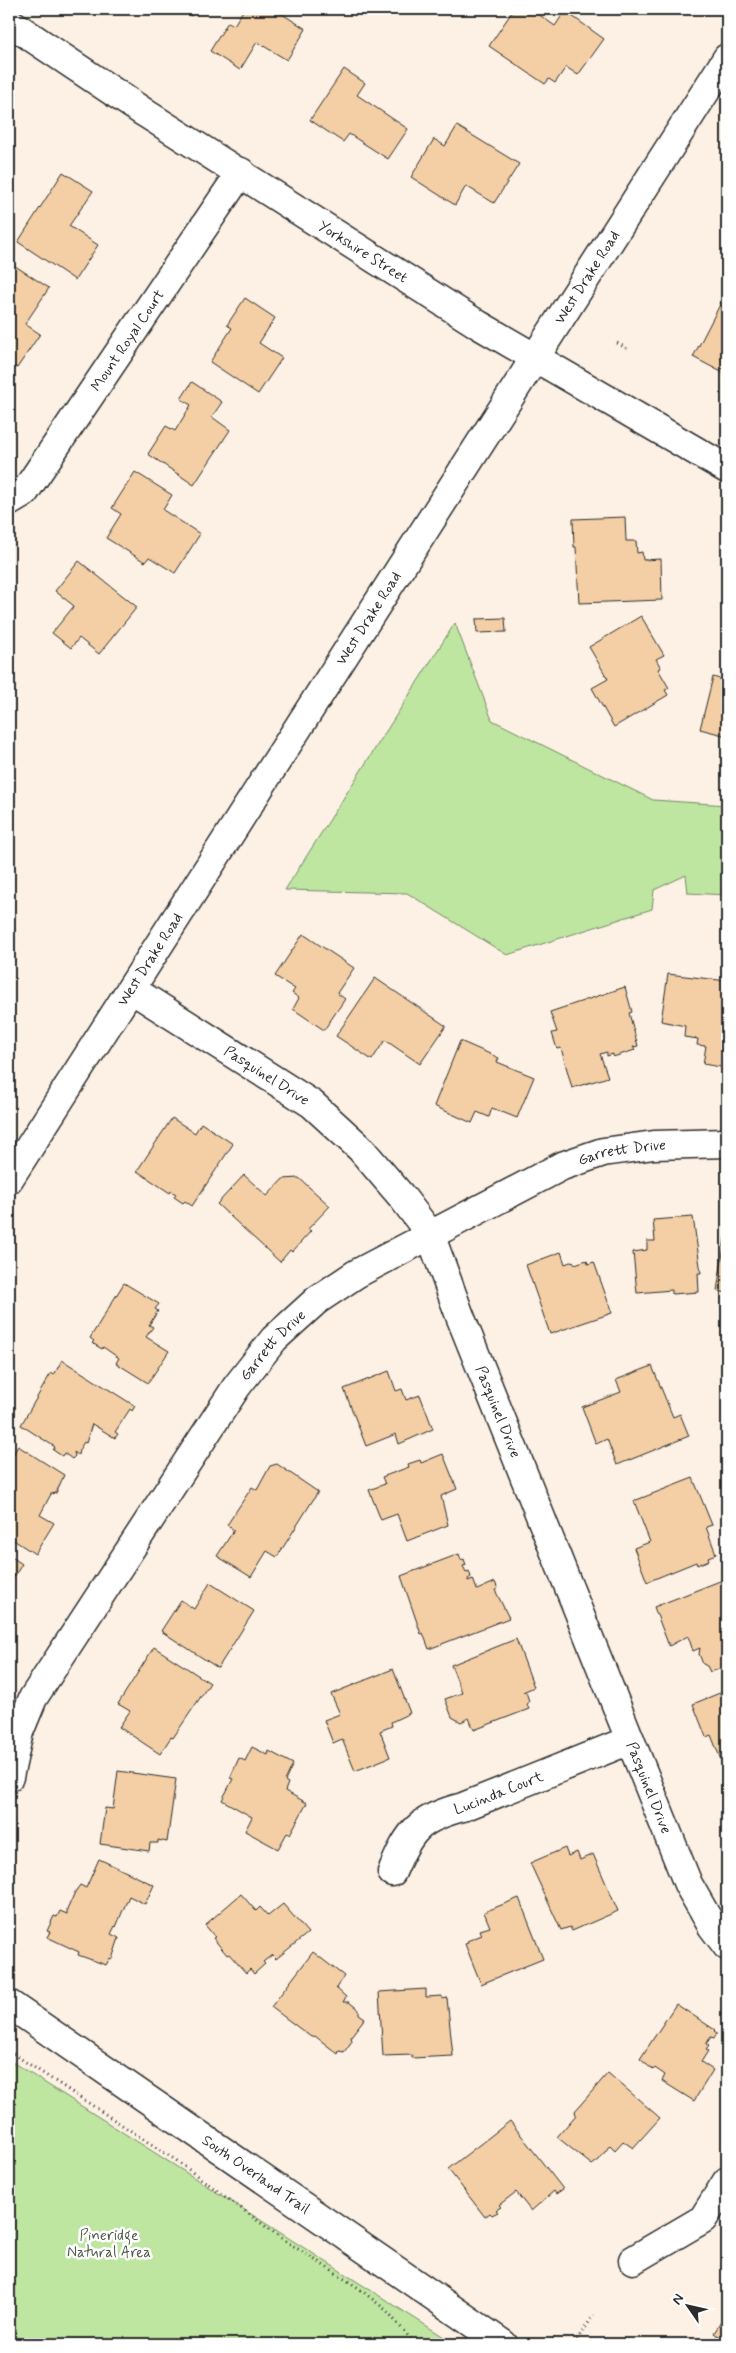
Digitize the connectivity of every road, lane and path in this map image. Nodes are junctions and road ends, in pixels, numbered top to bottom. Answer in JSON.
{"nodes":[{"id":1,"x":9,"y":22,"type":"edge"},
{"id":2,"x":727,"y":58,"type":"edge"},
{"id":3,"x":241,"y":172,"type":"junction"},
{"id":4,"x":618,"y":343,"type":"dead end"},
{"id":5,"x":625,"y":351,"type":"dead end"},
{"id":6,"x":535,"y":358,"type":"junction"},
{"id":7,"x":727,"y":469,"type":"edge"},
{"id":8,"x":9,"y":502,"type":"edge"},
{"id":9,"x":131,"y":989,"type":"junction"},
{"id":10,"x":727,"y":1143,"type":"edge"},
{"id":11,"x":9,"y":1178,"type":"edge"},
{"id":12,"x":430,"y":1234,"type":"junction"},
{"id":13,"x":630,"y":1740,"type":"junction"},
{"id":14,"x":9,"y":1777,"type":"edge"},
{"id":15,"x":392,"y":1872,"type":"dead end"},
{"id":16,"x":727,"y":1946,"type":"edge"},
{"id":17,"x":9,"y":2004,"type":"edge"},
{"id":18,"x":9,"y":2051,"type":"edge"},
{"id":19,"x":727,"y":2181,"type":"edge"},
{"id":20,"x":633,"y":2260,"type":"dead end"},
{"id":21,"x":594,"y":2315,"type":"dead end"},
{"id":22,"x":415,"y":2344,"type":"edge"},
{"id":23,"x":503,"y":2344,"type":"edge"},
{"id":24,"x":574,"y":2344,"type":"edge"}],
"edges":[{"from":1,"to":3,"type":"street","name":"Yorkshire Street"},
{"from":2,"to":6,"type":"street","name":"West Drake Road"},
{"from":3,"to":6,"type":"street","name":"Yorkshire Street"},
{"from":3,"to":8,"type":"street","name":"Mount Royal Court"},
{"from":4,"to":5,"type":"path"},
{"from":6,"to":7,"type":"street","name":"Yorkshire Street"},
{"from":6,"to":9,"type":"street","name":"West Drake Road"},
{"from":9,"to":11,"type":"street","name":"West Drake Road"},
{"from":9,"to":12,"type":"street","name":"Pasquinel Drive"},
{"from":10,"to":12,"type":"street","name":"Garrett Drive"},
{"from":12,"to":13,"type":"street","name":"Pasquinel Drive"},
{"from":12,"to":14,"type":"street","name":"Garrett Drive"},
{"from":13,"to":15,"type":"street","name":"Lucinda Court"},
{"from":13,"to":16,"type":"street","name":"Pasquinel Drive"},
{"from":17,"to":23,"type":"street","name":"South Overland Trail"},
{"from":18,"to":22,"type":"path"},
{"from":19,"to":20,"type":"street"},
{"from":21,"to":24,"type":"path"}]}
